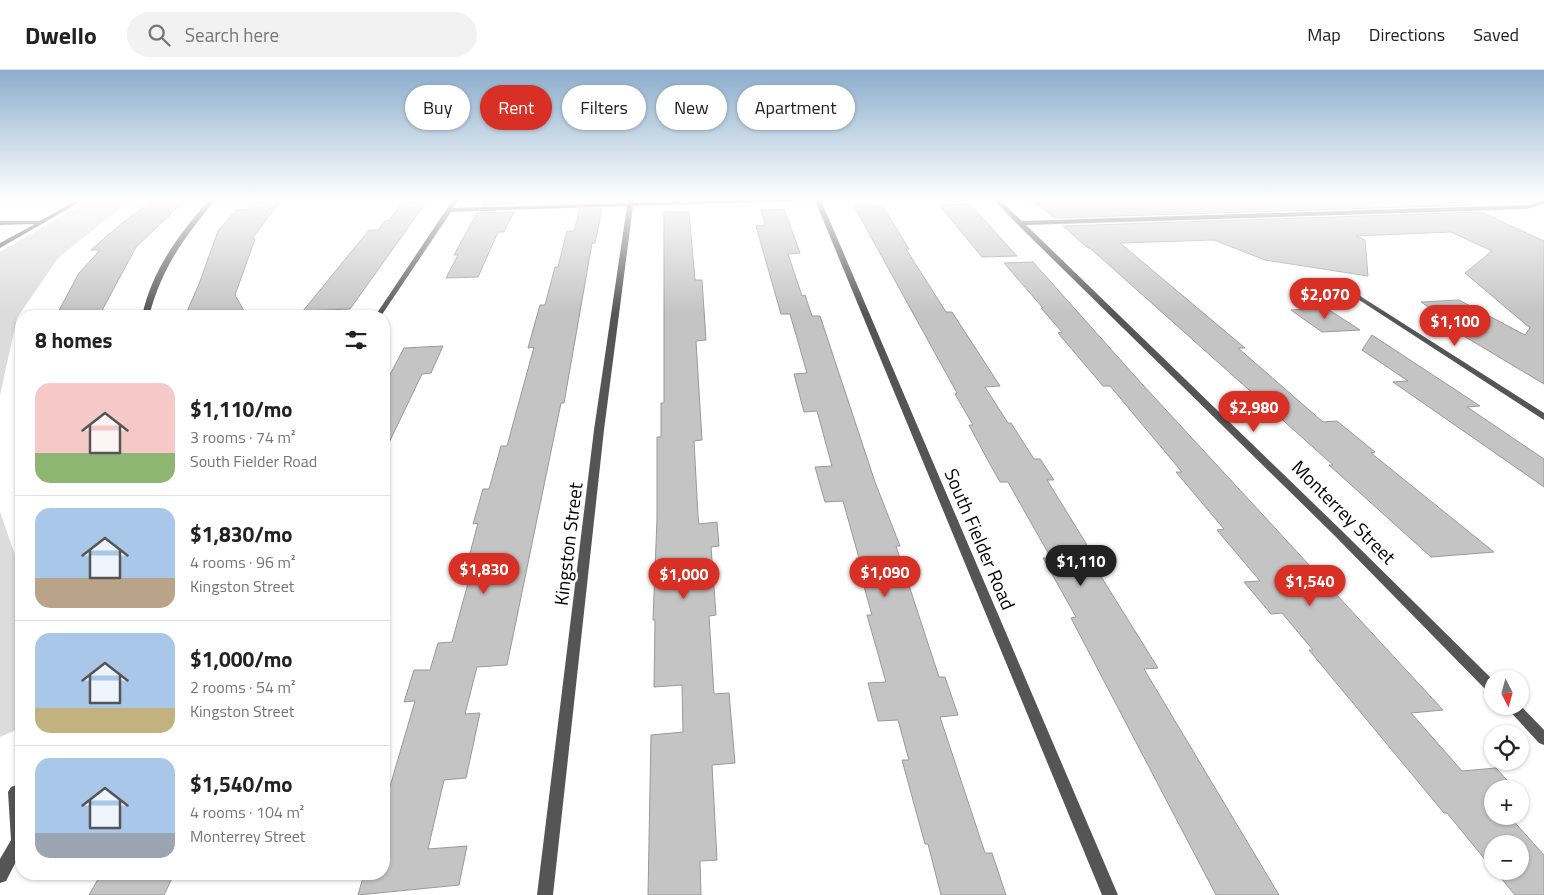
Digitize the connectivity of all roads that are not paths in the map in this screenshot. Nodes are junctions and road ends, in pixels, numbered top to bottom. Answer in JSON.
{"nodes":[{"id":1,"x":17,"y":236,"type":"edge"},
{"id":2,"x":182,"y":236,"type":"edge"},
{"id":3,"x":430,"y":236,"type":"edge"},
{"id":4,"x":626,"y":236,"type":"edge"},
{"id":5,"x":833,"y":236,"type":"edge"},
{"id":6,"x":1034,"y":236,"type":"edge"},
{"id":7,"x":0,"y":246,"type":"edge"},
{"id":8,"x":1355,"y":295,"type":"dead end"},
{"id":9,"x":146,"y":310,"type":"edge"},
{"id":10,"x":382,"y":310,"type":"edge"},
{"id":11,"x":1544,"y":417,"type":"edge"},
{"id":12,"x":1484,"y":679,"type":"edge"},
{"id":13,"x":1521,"y":715,"type":"edge"},
{"id":14,"x":1544,"y":739,"type":"edge"},
{"id":15,"x":15,"y":848,"type":"edge"},
{"id":16,"x":0,"y":875,"type":"edge"},
{"id":17,"x":545,"y":895,"type":"edge"},
{"id":18,"x":1110,"y":895,"type":"edge"}],
"edges":[{"from":1,"to":7,"type":"street"},
{"from":2,"to":9,"type":"street"},
{"from":3,"to":10,"type":"street"},
{"from":4,"to":17,"type":"street","name":"Kingston Street"},
{"from":5,"to":18,"type":"street","name":"South Fielder Road"},
{"from":6,"to":12,"type":"street","name":"Monterrey Street"},
{"from":8,"to":11,"type":"street"},
{"from":13,"to":14,"type":"street"},
{"from":15,"to":16,"type":"street"}]}
